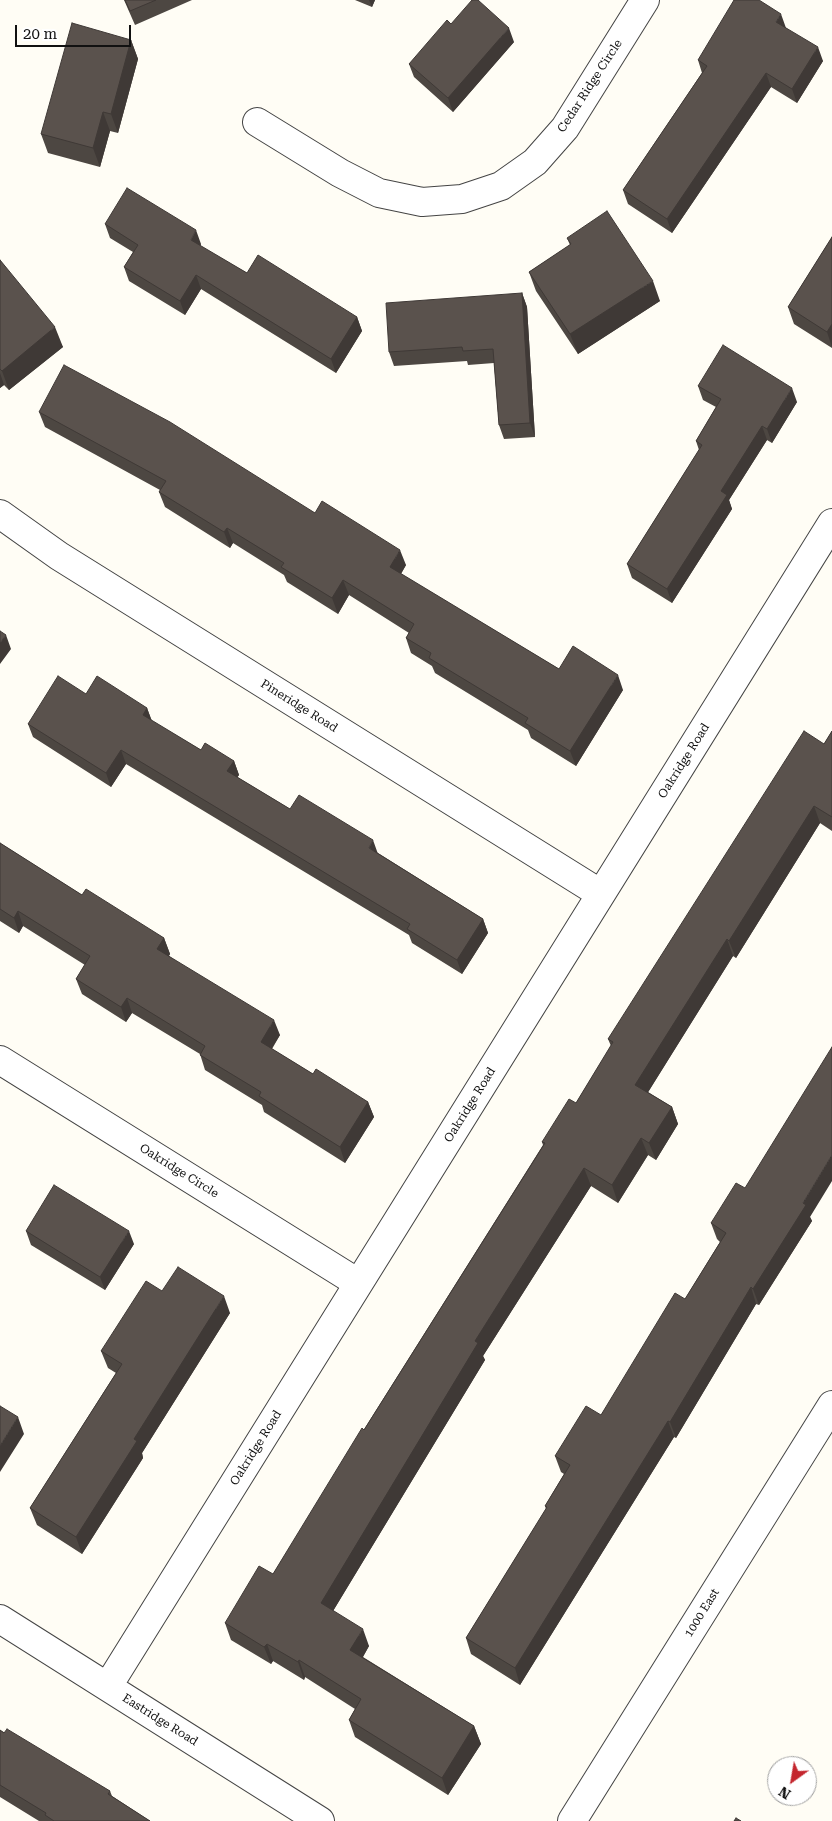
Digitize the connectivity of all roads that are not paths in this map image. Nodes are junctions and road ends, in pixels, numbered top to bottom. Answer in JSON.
{"nodes":[{"id":1,"x":645,"y":0,"type":"edge"},
{"id":2,"x":257,"y":122,"type":"dead end"},
{"id":3,"x":0,"y":514,"type":"edge"},
{"id":4,"x":832,"y":523,"type":"edge"},
{"id":5,"x":601,"y":894,"type":"junction"},
{"id":6,"x":0,"y":1060,"type":"edge"},
{"id":7,"x":358,"y":1283,"type":"junction"},
{"id":8,"x":832,"y":1405,"type":"edge"},
{"id":9,"x":0,"y":1619,"type":"edge"},
{"id":10,"x":108,"y":1686,"type":"junction"},
{"id":11,"x":320,"y":1821,"type":"edge"},
{"id":12,"x":572,"y":1821,"type":"edge"}],
"edges":[{"from":1,"to":2,"type":"street","name":"Cedar Ridge Circle"},
{"from":3,"to":5,"type":"street","name":"Pineridge Road"},
{"from":4,"to":5,"type":"street","name":"Oakridge Road"},
{"from":5,"to":7,"type":"street","name":"Oakridge Road"},
{"from":6,"to":7,"type":"street","name":"Oakridge Circle"},
{"from":7,"to":10,"type":"street","name":"Oakridge Road"},
{"from":8,"to":12,"type":"street","name":"1000 East"},
{"from":9,"to":10,"type":"street","name":"Eastridge Road"},
{"from":10,"to":11,"type":"street","name":"Eastridge Road"}]}
